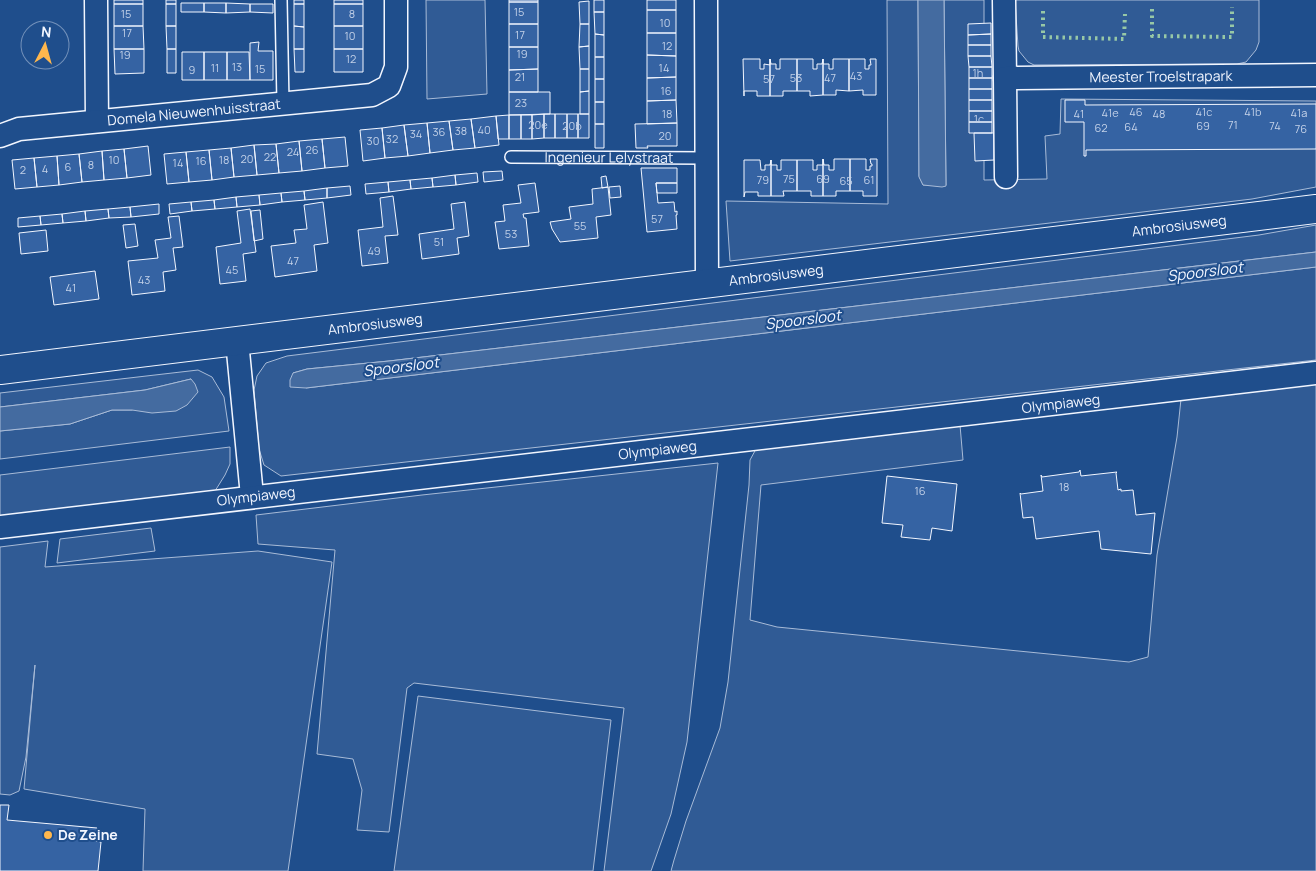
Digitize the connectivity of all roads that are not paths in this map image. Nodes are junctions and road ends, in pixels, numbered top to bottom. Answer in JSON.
{"nodes":[{"id":1,"x":96,"y":0,"type":"edge"},
{"id":2,"x":281,"y":0,"type":"edge"},
{"id":3,"x":396,"y":0,"type":"edge"},
{"id":4,"x":706,"y":0,"type":"edge"},
{"id":5,"x":1004,"y":0,"type":"edge"},
{"id":6,"x":1316,"y":75,"type":"edge"},
{"id":7,"x":1005,"y":78,"type":"junction"},
{"id":8,"x":283,"y":104,"type":"junction"},
{"id":9,"x":97,"y":121,"type":"junction"},
{"id":10,"x":0,"y":136,"type":"edge"},
{"id":11,"x":511,"y":157,"type":"dead end"},
{"id":12,"x":707,"y":158,"type":"junction"},
{"id":13,"x":1006,"y":177,"type":"dead end"},
{"id":14,"x":1316,"y":209,"type":"edge"},
{"id":15,"x":707,"y":284,"type":"junction"},
{"id":16,"x":237,"y":341,"type":"junction"},
{"id":17,"x":0,"y":370,"type":"edge"},
{"id":18,"x":1316,"y":373,"type":"edge"},
{"id":19,"x":252,"y":496,"type":"junction"},
{"id":20,"x":0,"y":526,"type":"edge"}],
"edges":[{"from":1,"to":9,"type":"street"},
{"from":2,"to":8,"type":"lane"},
{"from":3,"to":8,"type":"street","name":"Domela Nieuwenhuisstraat"},
{"from":4,"to":12,"type":"street"},
{"from":5,"to":7,"type":"street"},
{"from":6,"to":7,"type":"street","name":"Meester Troelstrapark"},
{"from":7,"to":13,"type":"street"},
{"from":8,"to":9,"type":"street","name":"Domela Nieuwenhuisstraat"},
{"from":9,"to":10,"type":"street","name":"Domela Nieuwenhuisstraat"},
{"from":11,"to":12,"type":"lane","name":"Ingenieur Lelystraat"},
{"from":12,"to":15,"type":"street"},
{"from":14,"to":15,"type":"main road","name":"Ambrosiusweg"},
{"from":15,"to":16,"type":"main road","name":"Ambrosiusweg"},
{"from":16,"to":17,"type":"main road","name":"Ambrosiusweg"},
{"from":16,"to":19,"type":"street"},
{"from":18,"to":19,"type":"street","name":"Olympiaweg"},
{"from":19,"to":20,"type":"street","name":"Olympiaweg"}]}
